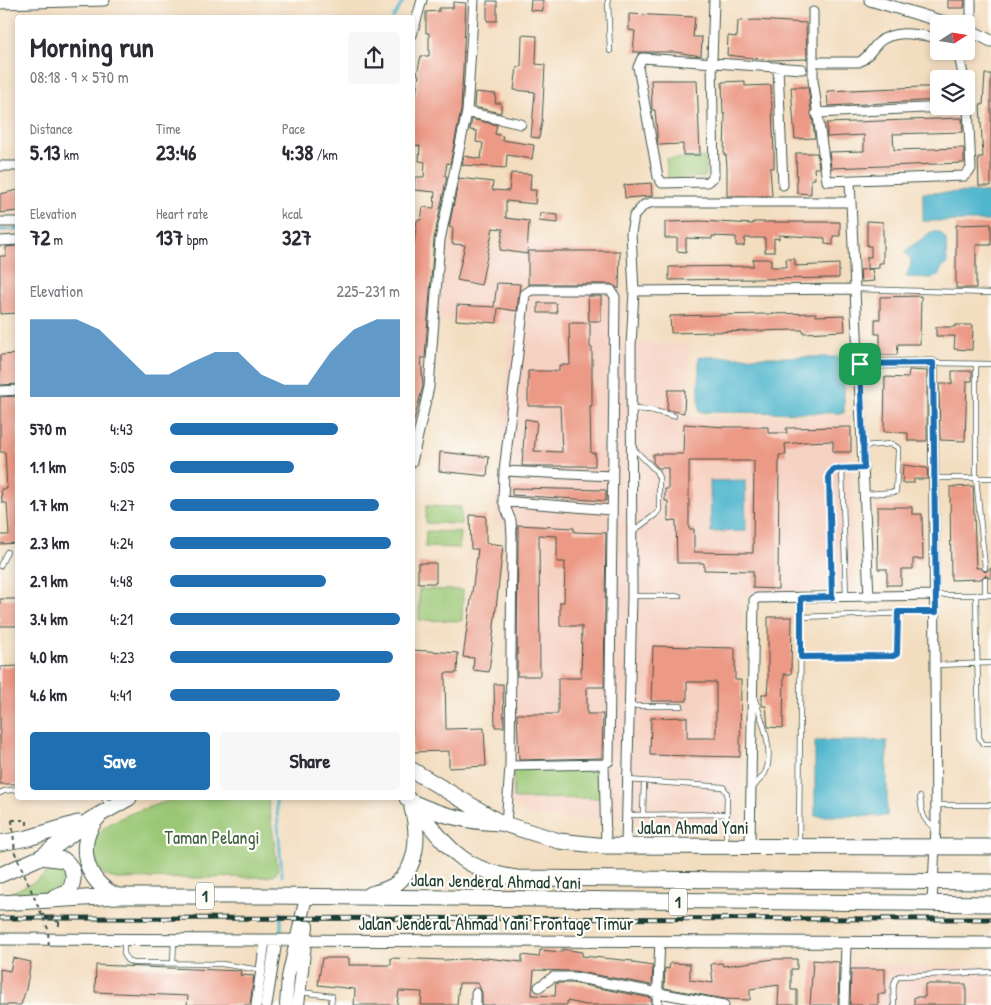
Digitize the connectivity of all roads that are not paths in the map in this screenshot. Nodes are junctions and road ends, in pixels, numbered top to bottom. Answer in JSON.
{"nodes":[{"id":1,"x":104,"y":0,"type":"edge"},
{"id":2,"x":422,"y":0,"type":"edge"},
{"id":3,"x":474,"y":0,"type":"edge"},
{"id":4,"x":608,"y":0,"type":"edge"},
{"id":5,"x":714,"y":0,"type":"edge"},
{"id":6,"x":870,"y":0,"type":"edge"},
{"id":7,"x":971,"y":0,"type":"edge"},
{"id":8,"x":0,"y":3,"type":"edge"},
{"id":9,"x":893,"y":4,"type":"edge"},
{"id":10,"x":814,"y":12,"type":"dead end"},
{"id":11,"x":969,"y":15,"type":"edge"},
{"id":12,"x":930,"y":17,"type":"edge"},
{"id":13,"x":415,"y":24,"type":"edge"},
{"id":14,"x":975,"y":33,"type":"edge"},
{"id":15,"x":930,"y":37,"type":"edge"},
{"id":16,"x":991,"y":41,"type":"edge"},
{"id":17,"x":610,"y":51,"type":"dead end"},
{"id":18,"x":712,"y":61,"type":"junction"},
{"id":19,"x":817,"y":62,"type":"junction"},
{"id":20,"x":778,"y":67,"type":"junction"},
{"id":21,"x":802,"y":68,"type":"dead end"},
{"id":22,"x":930,"y":108,"type":"edge"},
{"id":23,"x":467,"y":112,"type":"junction"},
{"id":24,"x":816,"y":113,"type":"junction"},
{"id":25,"x":968,"y":115,"type":"edge"},
{"id":26,"x":520,"y":124,"type":"dead end"},
{"id":27,"x":0,"y":166,"type":"edge"},
{"id":28,"x":15,"y":166,"type":"edge"},
{"id":29,"x":850,"y":182,"type":"junction"},
{"id":30,"x":783,"y":185,"type":"dead end"},
{"id":31,"x":851,"y":202,"type":"junction"},
{"id":32,"x":0,"y":222,"type":"edge"},
{"id":33,"x":15,"y":222,"type":"edge"},
{"id":34,"x":15,"y":240,"type":"edge"},
{"id":35,"x":0,"y":241,"type":"edge"},
{"id":36,"x":854,"y":289,"type":"junction"},
{"id":37,"x":634,"y":291,"type":"junction"},
{"id":38,"x":991,"y":294,"type":"edge"},
{"id":39,"x":933,"y":363,"type":"junction"},
{"id":40,"x":860,"y":364,"type":"junction"},
{"id":41,"x":976,"y":364,"type":"junction"},
{"id":42,"x":991,"y":364,"type":"edge"},
{"id":43,"x":15,"y":390,"type":"edge"},
{"id":44,"x":0,"y":391,"type":"edge"},
{"id":45,"x":632,"y":409,"type":"junction"},
{"id":46,"x":674,"y":416,"type":"dead end"},
{"id":47,"x":864,"y":446,"type":"junction"},
{"id":48,"x":632,"y":447,"type":"junction"},
{"id":49,"x":415,"y":448,"type":"edge"},
{"id":50,"x":842,"y":468,"type":"junction"},
{"id":51,"x":864,"y":468,"type":"junction"},
{"id":52,"x":504,"y":471,"type":"junction"},
{"id":53,"x":612,"y":476,"type":"junction"},
{"id":54,"x":976,"y":477,"type":"junction"},
{"id":55,"x":934,"y":478,"type":"junction"},
{"id":56,"x":991,"y":478,"type":"edge"},
{"id":57,"x":865,"y":494,"type":"junction"},
{"id":58,"x":503,"y":501,"type":"junction"},
{"id":59,"x":611,"y":510,"type":"junction"},
{"id":60,"x":632,"y":532,"type":"junction"},
{"id":61,"x":6,"y":552,"type":"dead end"},
{"id":62,"x":984,"y":556,"type":"junction"},
{"id":63,"x":991,"y":556,"type":"edge"},
{"id":64,"x":0,"y":566,"type":"edge"},
{"id":65,"x":985,"y":568,"type":"dead end"},
{"id":66,"x":985,"y":579,"type":"dead end"},
{"id":67,"x":991,"y":594,"type":"edge"},
{"id":68,"x":976,"y":595,"type":"junction"},
{"id":69,"x":985,"y":595,"type":"junction"},
{"id":70,"x":632,"y":596,"type":"junction"},
{"id":71,"x":679,"y":596,"type":"dead end"},
{"id":72,"x":869,"y":596,"type":"junction"},
{"id":73,"x":936,"y":596,"type":"junction"},
{"id":74,"x":832,"y":597,"type":"junction"},
{"id":75,"x":846,"y":597,"type":"junction"},
{"id":76,"x":801,"y":598,"type":"junction"},
{"id":77,"x":898,"y":612,"type":"junction"},
{"id":78,"x":936,"y":612,"type":"junction"},
{"id":79,"x":801,"y":617,"type":"junction"},
{"id":80,"x":801,"y":657,"type":"junction"},
{"id":81,"x":979,"y":664,"type":"junction"},
{"id":82,"x":991,"y":664,"type":"edge"},
{"id":83,"x":936,"y":665,"type":"junction"},
{"id":84,"x":752,"y":692,"type":"junction"},
{"id":85,"x":629,"y":706,"type":"junction"},
{"id":86,"x":680,"y":706,"type":"dead end"},
{"id":87,"x":991,"y":744,"type":"edge"},
{"id":88,"x":604,"y":764,"type":"junction"},
{"id":89,"x":510,"y":766,"type":"junction"},
{"id":90,"x":415,"y":772,"type":"edge"},
{"id":91,"x":628,"y":780,"type":"junction"},
{"id":92,"x":644,"y":781,"type":"junction"},
{"id":93,"x":15,"y":790,"type":"edge"},
{"id":94,"x":751,"y":790,"type":"junction"},
{"id":95,"x":0,"y":793,"type":"edge"},
{"id":96,"x":920,"y":797,"type":"dead end"},
{"id":97,"x":122,"y":800,"type":"edge"},
{"id":98,"x":409,"y":800,"type":"edge"},
{"id":99,"x":410,"y":800,"type":"edge"},
{"id":100,"x":411,"y":800,"type":"edge"},
{"id":101,"x":106,"y":805,"type":"edge"},
{"id":102,"x":936,"y":805,"type":"junction"},
{"id":103,"x":991,"y":805,"type":"edge"},
{"id":104,"x":643,"y":814,"type":"junction"},
{"id":105,"x":727,"y":814,"type":"junction"},
{"id":106,"x":627,"y":815,"type":"junction"},
{"id":107,"x":90,"y":820,"type":"junction"},
{"id":108,"x":504,"y":824,"type":"junction"},
{"id":109,"x":936,"y":826,"type":"junction"},
{"id":110,"x":0,"y":838,"type":"edge"},
{"id":111,"x":0,"y":842,"type":"edge"},
{"id":112,"x":606,"y":846,"type":"junction"},
{"id":113,"x":626,"y":846,"type":"junction"},
{"id":114,"x":726,"y":846,"type":"junction"},
{"id":115,"x":750,"y":846,"type":"junction"},
{"id":116,"x":799,"y":846,"type":"junction"},
{"id":117,"x":935,"y":847,"type":"junction"},
{"id":118,"x":991,"y":847,"type":"edge"},
{"id":119,"x":41,"y":857,"type":"junction"},
{"id":120,"x":0,"y":875,"type":"edge"},
{"id":121,"x":933,"y":879,"type":"junction"},
{"id":122,"x":991,"y":882,"type":"edge"},
{"id":123,"x":118,"y":896,"type":"junction"},
{"id":124,"x":305,"y":896,"type":"junction"},
{"id":125,"x":364,"y":897,"type":"junction"},
{"id":126,"x":0,"y":903,"type":"edge"},
{"id":127,"x":17,"y":903,"type":"junction"},
{"id":128,"x":932,"y":903,"type":"junction"},
{"id":129,"x":991,"y":904,"type":"edge"},
{"id":130,"x":0,"y":939,"type":"edge"},
{"id":131,"x":124,"y":940,"type":"junction"},
{"id":132,"x":174,"y":940,"type":"junction"},
{"id":133,"x":300,"y":940,"type":"junction"},
{"id":134,"x":270,"y":941,"type":"junction"},
{"id":135,"x":660,"y":941,"type":"junction"},
{"id":136,"x":991,"y":943,"type":"edge"},
{"id":137,"x":846,"y":944,"type":"junction"},
{"id":138,"x":173,"y":963,"type":"junction"},
{"id":139,"x":261,"y":970,"type":"junction"},
{"id":140,"x":991,"y":972,"type":"edge"},
{"id":141,"x":540,"y":987,"type":"dead end"},
{"id":142,"x":476,"y":993,"type":"dead end"},
{"id":143,"x":658,"y":994,"type":"junction"},
{"id":144,"x":299,"y":999,"type":"edge"},
{"id":145,"x":256,"y":1005,"type":"edge"},
{"id":146,"x":266,"y":1005,"type":"edge"},
{"id":147,"x":286,"y":1005,"type":"edge"},
{"id":148,"x":331,"y":1005,"type":"edge"},
{"id":149,"x":476,"y":1005,"type":"edge"},
{"id":150,"x":657,"y":1005,"type":"edge"},
{"id":151,"x":724,"y":1005,"type":"edge"},
{"id":152,"x":844,"y":1005,"type":"edge"},
{"id":153,"x":894,"y":1005,"type":"edge"}],
"edges":[{"from":1,"to":8,"type":"street"},
{"from":2,"to":13,"type":"street"},
{"from":3,"to":23,"type":"street"},
{"from":4,"to":17,"type":"lane"},
{"from":5,"to":18,"type":"street"},
{"from":6,"to":9,"type":"street"},
{"from":7,"to":11,"type":"street"},
{"from":9,"to":12,"type":"street"},
{"from":10,"to":19,"type":"street"},
{"from":14,"to":16,"type":"street"},
{"from":15,"to":19,"type":"street"},
{"from":18,"to":18,"type":"street"},
{"from":18,"to":20,"type":"street"},
{"from":19,"to":24,"type":"street"},
{"from":20,"to":21,"type":"street"},
{"from":20,"to":30,"type":"street"},
{"from":22,"to":24,"type":"street"},
{"from":23,"to":26,"type":"street"},
{"from":23,"to":49,"type":"street"},
{"from":24,"to":29,"type":"street"},
{"from":25,"to":29,"type":"street"},
{"from":27,"to":28,"type":"street"},
{"from":29,"to":31,"type":"street"},
{"from":31,"to":36,"type":"street"},
{"from":31,"to":37,"type":"street"},
{"from":32,"to":33,"type":"street"},
{"from":34,"to":35,"type":"street"},
{"from":36,"to":37,"type":"street"},
{"from":36,"to":38,"type":"lane"},
{"from":36,"to":40,"type":"street"},
{"from":37,"to":45,"type":"street"},
{"from":39,"to":40,"type":"street"},
{"from":39,"to":41,"type":"lane"},
{"from":39,"to":55,"type":"street"},
{"from":40,"to":47,"type":"street"},
{"from":41,"to":42,"type":"lane"},
{"from":41,"to":54,"type":"lane"},
{"from":43,"to":44,"type":"street"},
{"from":45,"to":46,"type":"lane"},
{"from":45,"to":48,"type":"street"},
{"from":47,"to":51,"type":"street"},
{"from":47,"to":57,"type":"lane"},
{"from":48,"to":60,"type":"street"},
{"from":48,"to":60,"type":"lane"},
{"from":50,"to":51,"type":"lane"},
{"from":50,"to":74,"type":"lane"},
{"from":50,"to":75,"type":"lane"},
{"from":51,"to":57,"type":"street"},
{"from":52,"to":53,"type":"street"},
{"from":52,"to":53,"type":"street"},
{"from":52,"to":58,"type":"street"},
{"from":53,"to":59,"type":"street"},
{"from":54,"to":55,"type":"lane"},
{"from":54,"to":56,"type":"lane"},
{"from":54,"to":62,"type":"lane"},
{"from":55,"to":73,"type":"street"},
{"from":57,"to":72,"type":"street"},
{"from":58,"to":59,"type":"street"},
{"from":58,"to":89,"type":"street"},
{"from":59,"to":88,"type":"street"},
{"from":60,"to":70,"type":"street"},
{"from":61,"to":64,"type":"lane"},
{"from":62,"to":63,"type":"lane"},
{"from":62,"to":65,"type":"lane"},
{"from":66,"to":69,"type":"lane"},
{"from":67,"to":69,"type":"lane"},
{"from":68,"to":69,"type":"lane"},
{"from":68,"to":73,"type":"lane"},
{"from":68,"to":81,"type":"lane"},
{"from":70,"to":71,"type":"lane"},
{"from":70,"to":85,"type":"street"},
{"from":72,"to":73,"type":"street"},
{"from":72,"to":75,"type":"street"},
{"from":73,"to":78,"type":"street"},
{"from":74,"to":75,"type":"street"},
{"from":74,"to":76,"type":"street"},
{"from":76,"to":79,"type":"lane"},
{"from":76,"to":84,"type":"street"},
{"from":77,"to":78,"type":"lane"},
{"from":77,"to":79,"type":"lane"},
{"from":77,"to":80,"type":"lane"},
{"from":78,"to":83,"type":"street"},
{"from":79,"to":80,"type":"lane"},
{"from":80,"to":116,"type":"lane"},
{"from":81,"to":82,"type":"lane"},
{"from":81,"to":83,"type":"lane"},
{"from":81,"to":87,"type":"lane"},
{"from":83,"to":102,"type":"street"},
{"from":84,"to":94,"type":"street"},
{"from":84,"to":94,"type":"lane"},
{"from":85,"to":86,"type":"lane"},
{"from":85,"to":91,"type":"street"},
{"from":88,"to":89,"type":"street"},
{"from":88,"to":112,"type":"street"},
{"from":89,"to":108,"type":"street"},
{"from":90,"to":108,"type":"highway","name":"Jalan Ahmad Yani"},
{"from":91,"to":92,"type":"lane"},
{"from":91,"to":106,"type":"street"},
{"from":92,"to":104,"type":"lane"},
{"from":92,"to":105,"type":"lane"},
{"from":93,"to":95,"type":"lane"},
{"from":94,"to":115,"type":"street"},
{"from":96,"to":109,"type":"lane"},
{"from":97,"to":101,"type":"highway"},
{"from":98,"to":125,"type":"highway"},
{"from":99,"to":121,"type":"highway","name":"Jalan Jenderal Ahmad Yani","number":"1"},
{"from":100,"to":108,"type":"highway"},
{"from":101,"to":107,"type":"highway"},
{"from":101,"to":123,"type":"highway"},
{"from":102,"to":103,"type":"lane"},
{"from":102,"to":109,"type":"street"},
{"from":104,"to":105,"type":"lane"},
{"from":104,"to":106,"type":"lane"},
{"from":105,"to":114,"type":"lane"},
{"from":106,"to":113,"type":"street"},
{"from":107,"to":111,"type":"highway"},
{"from":107,"to":119,"type":"highway"},
{"from":108,"to":112,"type":"highway","name":"Jalan Ahmad Yani"},
{"from":109,"to":117,"type":"street"},
{"from":110,"to":111,"type":"lane"},
{"from":112,"to":113,"type":"highway","name":"Jalan Ahmad Yani"},
{"from":113,"to":114,"type":"highway","name":"Jalan Ahmad Yani"},
{"from":114,"to":115,"type":"highway","name":"Jalan Ahmad Yani"},
{"from":115,"to":116,"type":"highway","name":"Jalan Ahmad Yani"},
{"from":116,"to":117,"type":"highway","name":"Jalan Ahmad Yani"},
{"from":117,"to":118,"type":"highway","name":"Jalan Ahmad Yani"},
{"from":117,"to":121,"type":"street"},
{"from":119,"to":120,"type":"highway"},
{"from":119,"to":127,"type":"highway"},
{"from":121,"to":122,"type":"highway","name":"Jalan Jenderal Ahmad Yani","number":"1"},
{"from":121,"to":128,"type":"street"},
{"from":123,"to":124,"type":"highway","name":"Jalan Jenderal Ahmad Yani","number":"1"},
{"from":123,"to":127,"type":"highway","name":"Jalan Jenderal Ahmad Yani","number":"1"},
{"from":124,"to":125,"type":"highway","name":"Jalan Jenderal Ahmad Yani","number":"1"},
{"from":124,"to":133,"type":"main road"},
{"from":125,"to":128,"type":"highway","name":"Jalan Jenderal Ahmad Yani","number":"1"},
{"from":126,"to":127,"type":"highway","name":"Jalan Jenderal Ahmad Yani","number":"1"},
{"from":128,"to":129,"type":"highway","name":"Jalan Jenderal Ahmad Yani","number":"1"},
{"from":130,"to":131,"type":"street","name":"Jalan Jenderal Ahmad Yani Frontage Timur"},
{"from":131,"to":132,"type":"street","name":"Jalan Jenderal Ahmad Yani Frontage Timur"},
{"from":131,"to":138,"type":"lane"},
{"from":132,"to":134,"type":"street","name":"Jalan Jenderal Ahmad Yani Frontage Timur"},
{"from":132,"to":138,"type":"lane"},
{"from":133,"to":134,"type":"street","name":"Jalan Jenderal Ahmad Yani Frontage Timur"},
{"from":133,"to":135,"type":"street","name":"Jalan Jenderal Ahmad Yani Frontage Timur"},
{"from":133,"to":144,"type":"main road"},
{"from":133,"to":147,"type":"main road"},
{"from":134,"to":139,"type":"street"},
{"from":134,"to":146,"type":"street"},
{"from":135,"to":137,"type":"street","name":"Jalan Jenderal Ahmad Yani Frontage Timur"},
{"from":135,"to":143,"type":"street"},
{"from":136,"to":137,"type":"street","name":"Jalan Jenderal Ahmad Yani Frontage Timur"},
{"from":137,"to":152,"type":"street"},
{"from":138,"to":139,"type":"lane"},
{"from":139,"to":145,"type":"street"},
{"from":140,"to":153,"type":"lane"},
{"from":141,"to":143,"type":"street"},
{"from":142,"to":149,"type":"street"},
{"from":143,"to":150,"type":"street"},
{"from":143,"to":151,"type":"street"},
{"from":144,"to":148,"type":"lane"}]}
